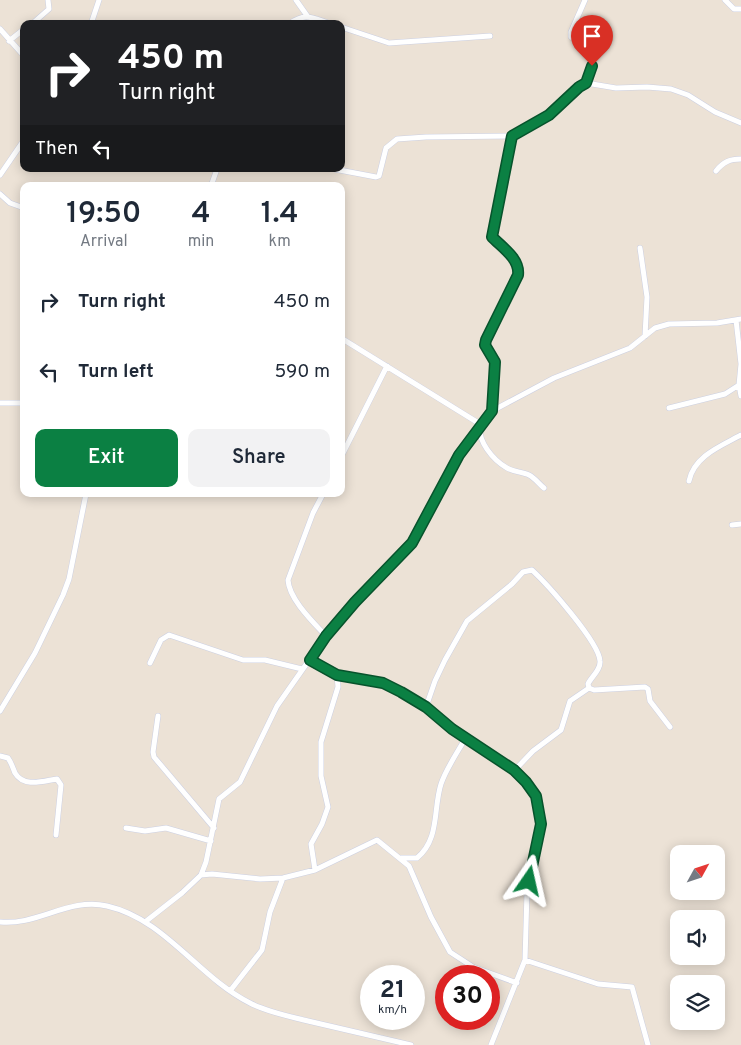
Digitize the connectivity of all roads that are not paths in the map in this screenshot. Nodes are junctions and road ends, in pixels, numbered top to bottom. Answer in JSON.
{"nodes":[{"id":1,"x":48,"y":0,"type":"edge"},
{"id":2,"x":99,"y":0,"type":"edge"},
{"id":3,"x":296,"y":0,"type":"edge"},
{"id":4,"x":585,"y":0,"type":"edge"},
{"id":5,"x":726,"y":0,"type":"edge"},
{"id":6,"x":741,"y":9,"type":"edge"},
{"id":7,"x":308,"y":17,"type":"junction"},
{"id":8,"x":37,"y":20,"type":"edge"},
{"id":9,"x":92,"y":20,"type":"edge"},
{"id":10,"x":294,"y":20,"type":"edge"},
{"id":11,"x":318,"y":20,"type":"edge"},
{"id":12,"x":345,"y":28,"type":"edge"},
{"id":13,"x":0,"y":29,"type":"edge"},
{"id":14,"x":20,"y":32,"type":"edge"},
{"id":15,"x":490,"y":36,"type":"dead end"},
{"id":16,"x":9,"y":41,"type":"junction"},
{"id":17,"x":20,"y":52,"type":"edge"},
{"id":18,"x":586,"y":83,"type":"junction"},
{"id":19,"x":741,"y":123,"type":"edge"},
{"id":20,"x":512,"y":136,"type":"junction"},
{"id":21,"x":20,"y":146,"type":"edge"},
{"id":22,"x":741,"y":159,"type":"edge"},
{"id":23,"x":345,"y":171,"type":"edge"},
{"id":24,"x":716,"y":171,"type":"dead end"},
{"id":25,"x":0,"y":175,"type":"edge"},
{"id":26,"x":0,"y":194,"type":"edge"},
{"id":27,"x":20,"y":207,"type":"edge"},
{"id":28,"x":640,"y":248,"type":"dead end"},
{"id":29,"x":739,"y":320,"type":"edge"},
{"id":30,"x":645,"y":336,"type":"junction"},
{"id":31,"x":345,"y":340,"type":"edge"},
{"id":32,"x":387,"y":366,"type":"junction"},
{"id":33,"x":738,"y":385,"type":"junction"},
{"id":34,"x":741,"y":396,"type":"edge"},
{"id":35,"x":0,"y":403,"type":"edge"},
{"id":36,"x":20,"y":403,"type":"edge"},
{"id":37,"x":669,"y":408,"type":"dead end"},
{"id":38,"x":492,"y":411,"type":"junction"},
{"id":39,"x":480,"y":424,"type":"junction"},
{"id":40,"x":741,"y":435,"type":"edge"},
{"id":41,"x":345,"y":449,"type":"edge"},
{"id":42,"x":689,"y":481,"type":"dead end"},
{"id":43,"x":544,"y":488,"type":"dead end"},
{"id":44,"x":85,"y":497,"type":"edge"},
{"id":45,"x":322,"y":497,"type":"edge"},
{"id":46,"x":741,"y":524,"type":"edge"},
{"id":47,"x":732,"y":525,"type":"dead end"},
{"id":48,"x":326,"y":636,"type":"junction"},
{"id":49,"x":310,"y":660,"type":"junction"},
{"id":50,"x":150,"y":663,"type":"dead end"},
{"id":51,"x":302,"y":669,"type":"junction"},
{"id":52,"x":337,"y":675,"type":"junction"},
{"id":53,"x":589,"y":688,"type":"junction"},
{"id":54,"x":426,"y":707,"type":"junction"},
{"id":55,"x":0,"y":712,"type":"edge"},
{"id":56,"x":158,"y":716,"type":"dead end"},
{"id":57,"x":670,"y":727,"type":"dead end"},
{"id":58,"x":465,"y":739,"type":"junction"},
{"id":59,"x":0,"y":756,"type":"edge"},
{"id":60,"x":514,"y":770,"type":"junction"},
{"id":61,"x":126,"y":828,"type":"dead end"},
{"id":62,"x":214,"y":828,"type":"junction"},
{"id":63,"x":56,"y":835,"type":"dead end"},
{"id":64,"x":210,"y":840,"type":"junction"},
{"id":65,"x":399,"y":858,"type":"junction"},
{"id":66,"x":315,"y":870,"type":"junction"},
{"id":67,"x":201,"y":875,"type":"junction"},
{"id":68,"x":283,"y":878,"type":"junction"},
{"id":69,"x":0,"y":922,"type":"edge"},
{"id":70,"x":146,"y":922,"type":"junction"},
{"id":71,"x":525,"y":960,"type":"junction"},
{"id":72,"x":516,"y":983,"type":"junction"},
{"id":73,"x":230,"y":991,"type":"junction"},
{"id":74,"x":411,"y":1045,"type":"edge"},
{"id":75,"x":492,"y":1045,"type":"edge"},
{"id":76,"x":648,"y":1045,"type":"edge"}],
"edges":[{"from":1,"to":8,"type":"street"},
{"from":2,"to":9,"type":"street"},
{"from":3,"to":7,"type":"street"},
{"from":4,"to":18,"type":"street"},
{"from":5,"to":6,"type":"street"},
{"from":7,"to":10,"type":"street"},
{"from":7,"to":11,"type":"street"},
{"from":12,"to":15,"type":"street"},
{"from":13,"to":16,"type":"street"},
{"from":14,"to":16,"type":"street"},
{"from":16,"to":17,"type":"street"},
{"from":18,"to":19,"type":"street"},
{"from":18,"to":20,"type":"street"},
{"from":20,"to":23,"type":"street"},
{"from":20,"to":38,"type":"street"},
{"from":21,"to":25,"type":"street"},
{"from":22,"to":24,"type":"street"},
{"from":26,"to":27,"type":"street"},
{"from":28,"to":30,"type":"street"},
{"from":29,"to":30,"type":"street"},
{"from":29,"to":33,"type":"street"},
{"from":30,"to":38,"type":"street"},
{"from":31,"to":32,"type":"street"},
{"from":32,"to":39,"type":"street"},
{"from":32,"to":41,"type":"street"},
{"from":33,"to":34,"type":"street"},
{"from":33,"to":37,"type":"street"},
{"from":35,"to":36,"type":"street"},
{"from":38,"to":39,"type":"street"},
{"from":39,"to":43,"type":"street"},
{"from":39,"to":48,"type":"street"},
{"from":40,"to":42,"type":"street"},
{"from":44,"to":55,"type":"street"},
{"from":45,"to":48,"type":"street"},
{"from":46,"to":47,"type":"street"},
{"from":48,"to":49,"type":"street"},
{"from":49,"to":51,"type":"street"},
{"from":49,"to":52,"type":"street"},
{"from":50,"to":51,"type":"street"},
{"from":51,"to":62,"type":"street"},
{"from":52,"to":54,"type":"street"},
{"from":52,"to":66,"type":"street"},
{"from":53,"to":54,"type":"street"},
{"from":53,"to":57,"type":"street"},
{"from":53,"to":60,"type":"street"},
{"from":54,"to":58,"type":"street"},
{"from":56,"to":62,"type":"street"},
{"from":58,"to":60,"type":"street"},
{"from":58,"to":65,"type":"street"},
{"from":59,"to":63,"type":"street"},
{"from":60,"to":71,"type":"street"},
{"from":61,"to":64,"type":"street"},
{"from":62,"to":64,"type":"street"},
{"from":64,"to":67,"type":"street"},
{"from":65,"to":66,"type":"street"},
{"from":65,"to":72,"type":"street"},
{"from":66,"to":68,"type":"street"},
{"from":67,"to":68,"type":"street"},
{"from":67,"to":70,"type":"street"},
{"from":68,"to":73,"type":"street"},
{"from":69,"to":70,"type":"street"},
{"from":70,"to":73,"type":"street"},
{"from":71,"to":72,"type":"street"},
{"from":71,"to":76,"type":"street"},
{"from":72,"to":75,"type":"street"},
{"from":73,"to":74,"type":"street"}]}
